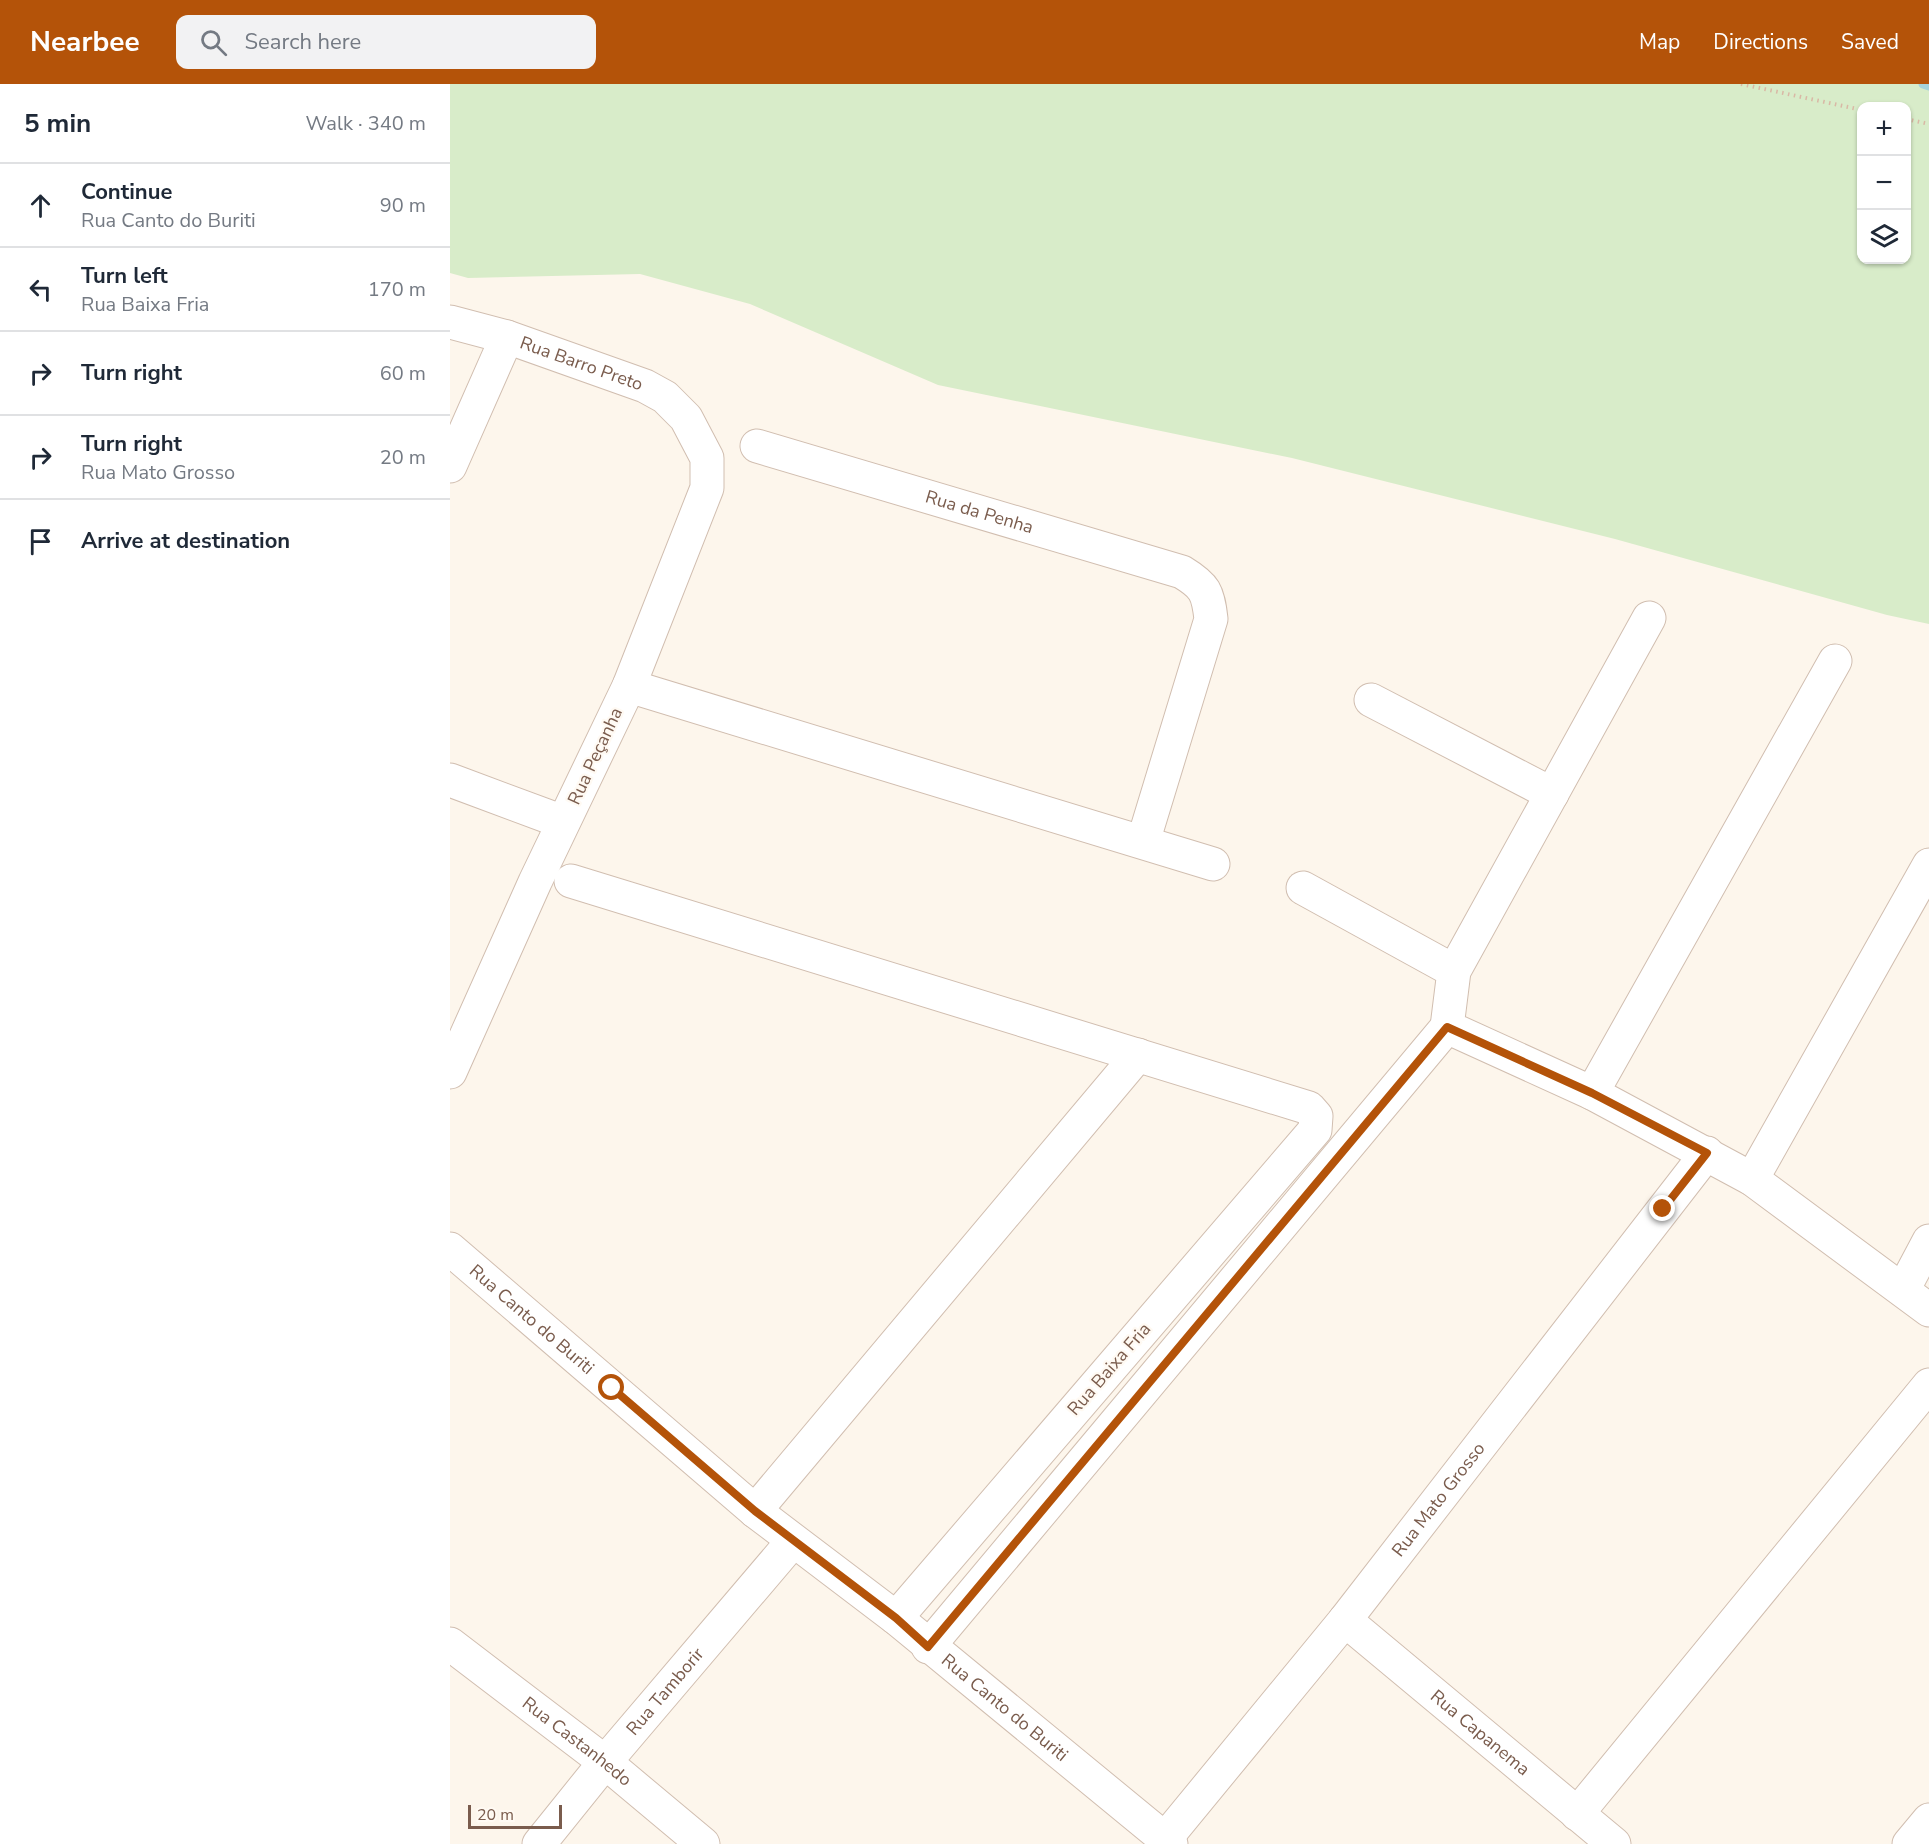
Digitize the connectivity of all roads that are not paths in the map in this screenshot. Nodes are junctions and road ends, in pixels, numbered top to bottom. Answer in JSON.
{"nodes":[{"id":1,"x":450,"y":322,"type":"edge"},
{"id":2,"x":507,"y":337,"type":"junction"},
{"id":3,"x":695,"y":434,"type":"joint"},
{"id":4,"x":756,"y":446,"type":"dead end"},
{"id":5,"x":450,"y":466,"type":"edge"},
{"id":6,"x":1649,"y":618,"type":"dead end"},
{"id":7,"x":1835,"y":661,"type":"dead end"},
{"id":8,"x":628,"y":686,"type":"junction"},
{"id":9,"x":1371,"y":700,"type":"dead end"},
{"id":10,"x":450,"y":780,"type":"edge"},
{"id":11,"x":1552,"y":794,"type":"junction"},
{"id":12,"x":563,"y":822,"type":"junction"},
{"id":13,"x":1143,"y":842,"type":"junction"},
{"id":14,"x":1214,"y":864,"type":"dead end"},
{"id":15,"x":1929,"y":866,"type":"edge"},
{"id":16,"x":571,"y":881,"type":"dead end"},
{"id":17,"x":1303,"y":888,"type":"dead end"},
{"id":18,"x":1454,"y":971,"type":"junction"},
{"id":19,"x":1447,"y":1027,"type":"junction"},
{"id":20,"x":1138,"y":1055,"type":"junction"},
{"id":21,"x":452,"y":1064,"type":"edge"},
{"id":22,"x":1592,"y":1093,"type":"junction"},
{"id":23,"x":1707,"y":1153,"type":"junction"},
{"id":24,"x":1752,"y":1179,"type":"junction"},
{"id":25,"x":1929,"y":1241,"type":"edge"},
{"id":26,"x":450,"y":1249,"type":"edge"},
{"id":27,"x":1903,"y":1290,"type":"junction"},
{"id":28,"x":1929,"y":1310,"type":"edge"},
{"id":29,"x":1929,"y":1385,"type":"edge"},
{"id":30,"x":755,"y":1511,"type":"junction"},
{"id":31,"x":793,"y":1541,"type":"junction"},
{"id":32,"x":896,"y":1618,"type":"junction"},
{"id":33,"x":1345,"y":1620,"type":"junction"},
{"id":34,"x":450,"y":1644,"type":"edge"},
{"id":35,"x":928,"y":1647,"type":"junction"},
{"id":36,"x":605,"y":1762,"type":"junction"},
{"id":37,"x":1577,"y":1814,"type":"junction"},
{"id":38,"x":1929,"y":1820,"type":"edge"},
{"id":39,"x":1168,"y":1842,"type":"edge"},
{"id":40,"x":539,"y":1844,"type":"edge"},
{"id":41,"x":703,"y":1844,"type":"edge"},
{"id":42,"x":1614,"y":1844,"type":"edge"},
{"id":43,"x":1909,"y":1844,"type":"edge"}],
"edges":[{"from":1,"to":2,"type":"street","name":"Rua Barro Preto"},
{"from":2,"to":3,"type":"street","name":"Rua Barro Preto"},
{"from":2,"to":5,"type":"street"},
{"from":3,"to":8,"type":"street","name":"Rua Peçanha"},
{"from":4,"to":13,"type":"street","name":"Rua da Penha"},
{"from":6,"to":11,"type":"street"},
{"from":7,"to":22,"type":"street"},
{"from":8,"to":12,"type":"street","name":"Rua Peçanha"},
{"from":8,"to":13,"type":"street"},
{"from":9,"to":11,"type":"street"},
{"from":10,"to":12,"type":"street"},
{"from":11,"to":18,"type":"street"},
{"from":12,"to":21,"type":"street","name":"Rua Peçanha"},
{"from":13,"to":14,"type":"street"},
{"from":15,"to":24,"type":"street"},
{"from":16,"to":20,"type":"street"},
{"from":17,"to":18,"type":"street"},
{"from":18,"to":19,"type":"street"},
{"from":19,"to":22,"type":"street"},
{"from":19,"to":35,"type":"street"},
{"from":20,"to":30,"type":"street"},
{"from":20,"to":32,"type":"street","name":"Rua Baixa Fria"},
{"from":22,"to":23,"type":"street"},
{"from":23,"to":24,"type":"street"},
{"from":23,"to":33,"type":"street","name":"Rua Mato Grosso"},
{"from":24,"to":27,"type":"street"},
{"from":25,"to":27,"type":"street"},
{"from":26,"to":30,"type":"street","name":"Rua Canto do Buriti"},
{"from":27,"to":28,"type":"street"},
{"from":29,"to":37,"type":"street"},
{"from":30,"to":31,"type":"street","name":"Rua Canto do Buriti"},
{"from":31,"to":32,"type":"street","name":"Rua Canto do Buriti"},
{"from":31,"to":36,"type":"street","name":"Rua Tamborir"},
{"from":32,"to":35,"type":"street","name":"Rua Canto do Buriti"},
{"from":33,"to":37,"type":"street","name":"Rua Capanema"},
{"from":33,"to":39,"type":"street","name":"Rua Mato Grosso"},
{"from":34,"to":36,"type":"street","name":"Rua Castanhedo"},
{"from":35,"to":39,"type":"street","name":"Rua Canto do Buriti"},
{"from":36,"to":40,"type":"street","name":"Rua Tamborir"},
{"from":36,"to":41,"type":"street","name":"Rua Castanhedo"},
{"from":37,"to":42,"type":"street","name":"Rua Capanema"},
{"from":38,"to":43,"type":"street"}]}
